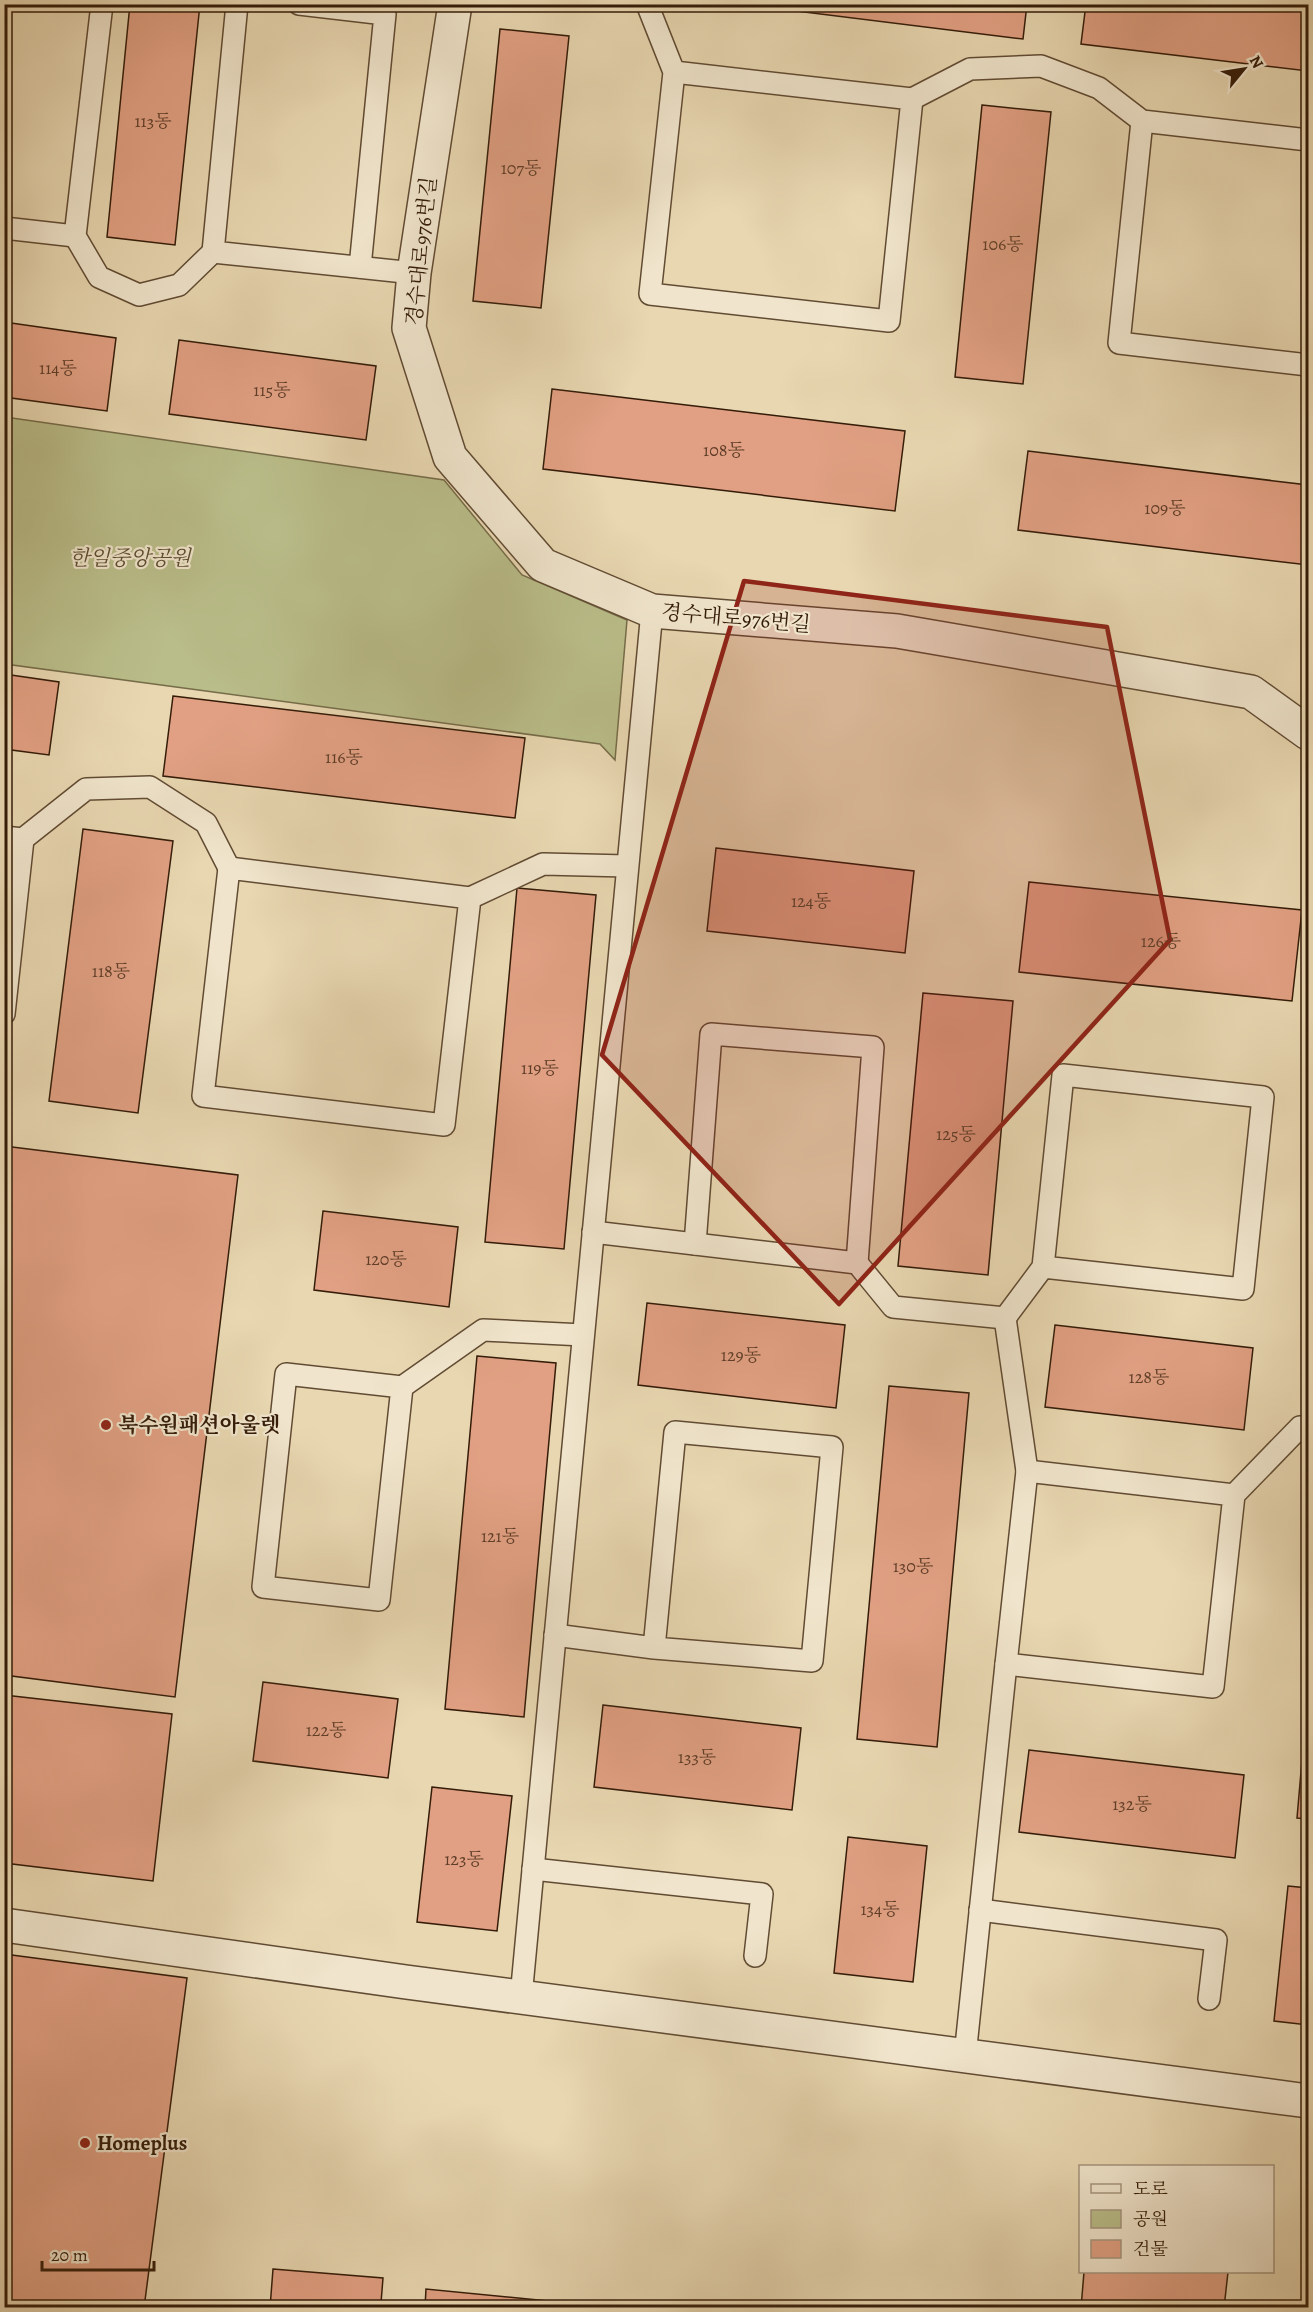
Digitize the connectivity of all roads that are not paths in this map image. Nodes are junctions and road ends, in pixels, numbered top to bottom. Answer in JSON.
{"nodes":[{"id":1,"x":102,"y":4,"type":"edge"},
{"id":2,"x":237,"y":4,"type":"edge"},
{"id":3,"x":299,"y":4,"type":"edge"},
{"id":4,"x":455,"y":4,"type":"edge"},
{"id":5,"x":646,"y":4,"type":"edge"},
{"id":6,"x":674,"y":72,"type":"junction"},
{"id":7,"x":912,"y":99,"type":"junction"},
{"id":8,"x":1142,"y":121,"type":"junction"},
{"id":9,"x":1308,"y":140,"type":"edge"},
{"id":10,"x":4,"y":228,"type":"edge"},
{"id":11,"x":75,"y":237,"type":"junction"},
{"id":12,"x":213,"y":252,"type":"junction"},
{"id":13,"x":360,"y":267,"type":"junction"},
{"id":14,"x":414,"y":273,"type":"junction"},
{"id":15,"x":1308,"y":365,"type":"edge"},
{"id":16,"x":652,"y":611,"type":"junction"},
{"id":17,"x":1308,"y":733,"type":"edge"},
{"id":18,"x":14,"y":838,"type":"edge"},
{"id":19,"x":627,"y":866,"type":"junction"},
{"id":20,"x":229,"y":868,"type":"junction"},
{"id":21,"x":470,"y":898,"type":"junction"},
{"id":22,"x":4,"y":1014,"type":"edge"},
{"id":23,"x":593,"y":1232,"type":"junction"},
{"id":24,"x":695,"y":1244,"type":"junction"},
{"id":25,"x":856,"y":1263,"type":"junction"},
{"id":26,"x":1043,"y":1267,"type":"junction"},
{"id":27,"x":1005,"y":1318,"type":"junction"},
{"id":28,"x":583,"y":1335,"type":"junction"},
{"id":29,"x":402,"y":1387,"type":"junction"},
{"id":30,"x":1308,"y":1428,"type":"edge"},
{"id":31,"x":1027,"y":1472,"type":"junction"},
{"id":32,"x":1234,"y":1495,"type":"junction"},
{"id":33,"x":555,"y":1635,"type":"junction"},
{"id":34,"x":654,"y":1648,"type":"junction"},
{"id":35,"x":1006,"y":1664,"type":"junction"},
{"id":36,"x":533,"y":1869,"type":"junction"},
{"id":37,"x":980,"y":1910,"type":"junction"},
{"id":38,"x":4,"y":1925,"type":"edge"},
{"id":39,"x":755,"y":1956,"type":"dead end"},
{"id":40,"x":521,"y":1997,"type":"junction"},
{"id":41,"x":1209,"y":2000,"type":"dead end"},
{"id":42,"x":965,"y":2056,"type":"junction"},
{"id":43,"x":1308,"y":2101,"type":"edge"}],
"edges":[{"from":1,"to":11,"type":"lane"},
{"from":2,"to":12,"type":"lane"},
{"from":3,"to":13,"type":"lane"},
{"from":4,"to":14,"type":"street","name":"경수대로976번길"},
{"from":5,"to":6,"type":"lane"},
{"from":6,"to":7,"type":"lane"},
{"from":6,"to":7,"type":"lane"},
{"from":7,"to":8,"type":"lane"},
{"from":8,"to":9,"type":"lane"},
{"from":8,"to":15,"type":"lane"},
{"from":10,"to":11,"type":"lane"},
{"from":11,"to":12,"type":"lane"},
{"from":12,"to":13,"type":"lane"},
{"from":13,"to":14,"type":"lane"},
{"from":14,"to":16,"type":"street","name":"경수대로976번길"},
{"from":16,"to":17,"type":"street","name":"경수대로976번길"},
{"from":16,"to":19,"type":"lane"},
{"from":18,"to":20,"type":"lane"},
{"from":18,"to":22,"type":"lane"},
{"from":19,"to":21,"type":"lane"},
{"from":19,"to":23,"type":"lane"},
{"from":20,"to":21,"type":"lane"},
{"from":20,"to":21,"type":"lane"},
{"from":23,"to":24,"type":"lane"},
{"from":23,"to":28,"type":"lane"},
{"from":24,"to":25,"type":"lane"},
{"from":24,"to":25,"type":"lane"},
{"from":25,"to":27,"type":"lane"},
{"from":26,"to":26,"type":"lane"},
{"from":26,"to":27,"type":"lane"},
{"from":27,"to":31,"type":"lane"},
{"from":28,"to":29,"type":"lane"},
{"from":28,"to":33,"type":"lane"},
{"from":29,"to":29,"type":"lane"},
{"from":30,"to":32,"type":"lane"},
{"from":31,"to":32,"type":"lane"},
{"from":31,"to":35,"type":"lane"},
{"from":32,"to":35,"type":"lane"},
{"from":33,"to":34,"type":"lane"},
{"from":33,"to":36,"type":"lane"},
{"from":34,"to":34,"type":"lane"},
{"from":35,"to":37,"type":"lane"},
{"from":36,"to":39,"type":"lane"},
{"from":36,"to":40,"type":"lane"},
{"from":37,"to":41,"type":"lane"},
{"from":37,"to":42,"type":"lane"},
{"from":38,"to":40,"type":"street"},
{"from":40,"to":42,"type":"street"},
{"from":42,"to":43,"type":"street"}]}
